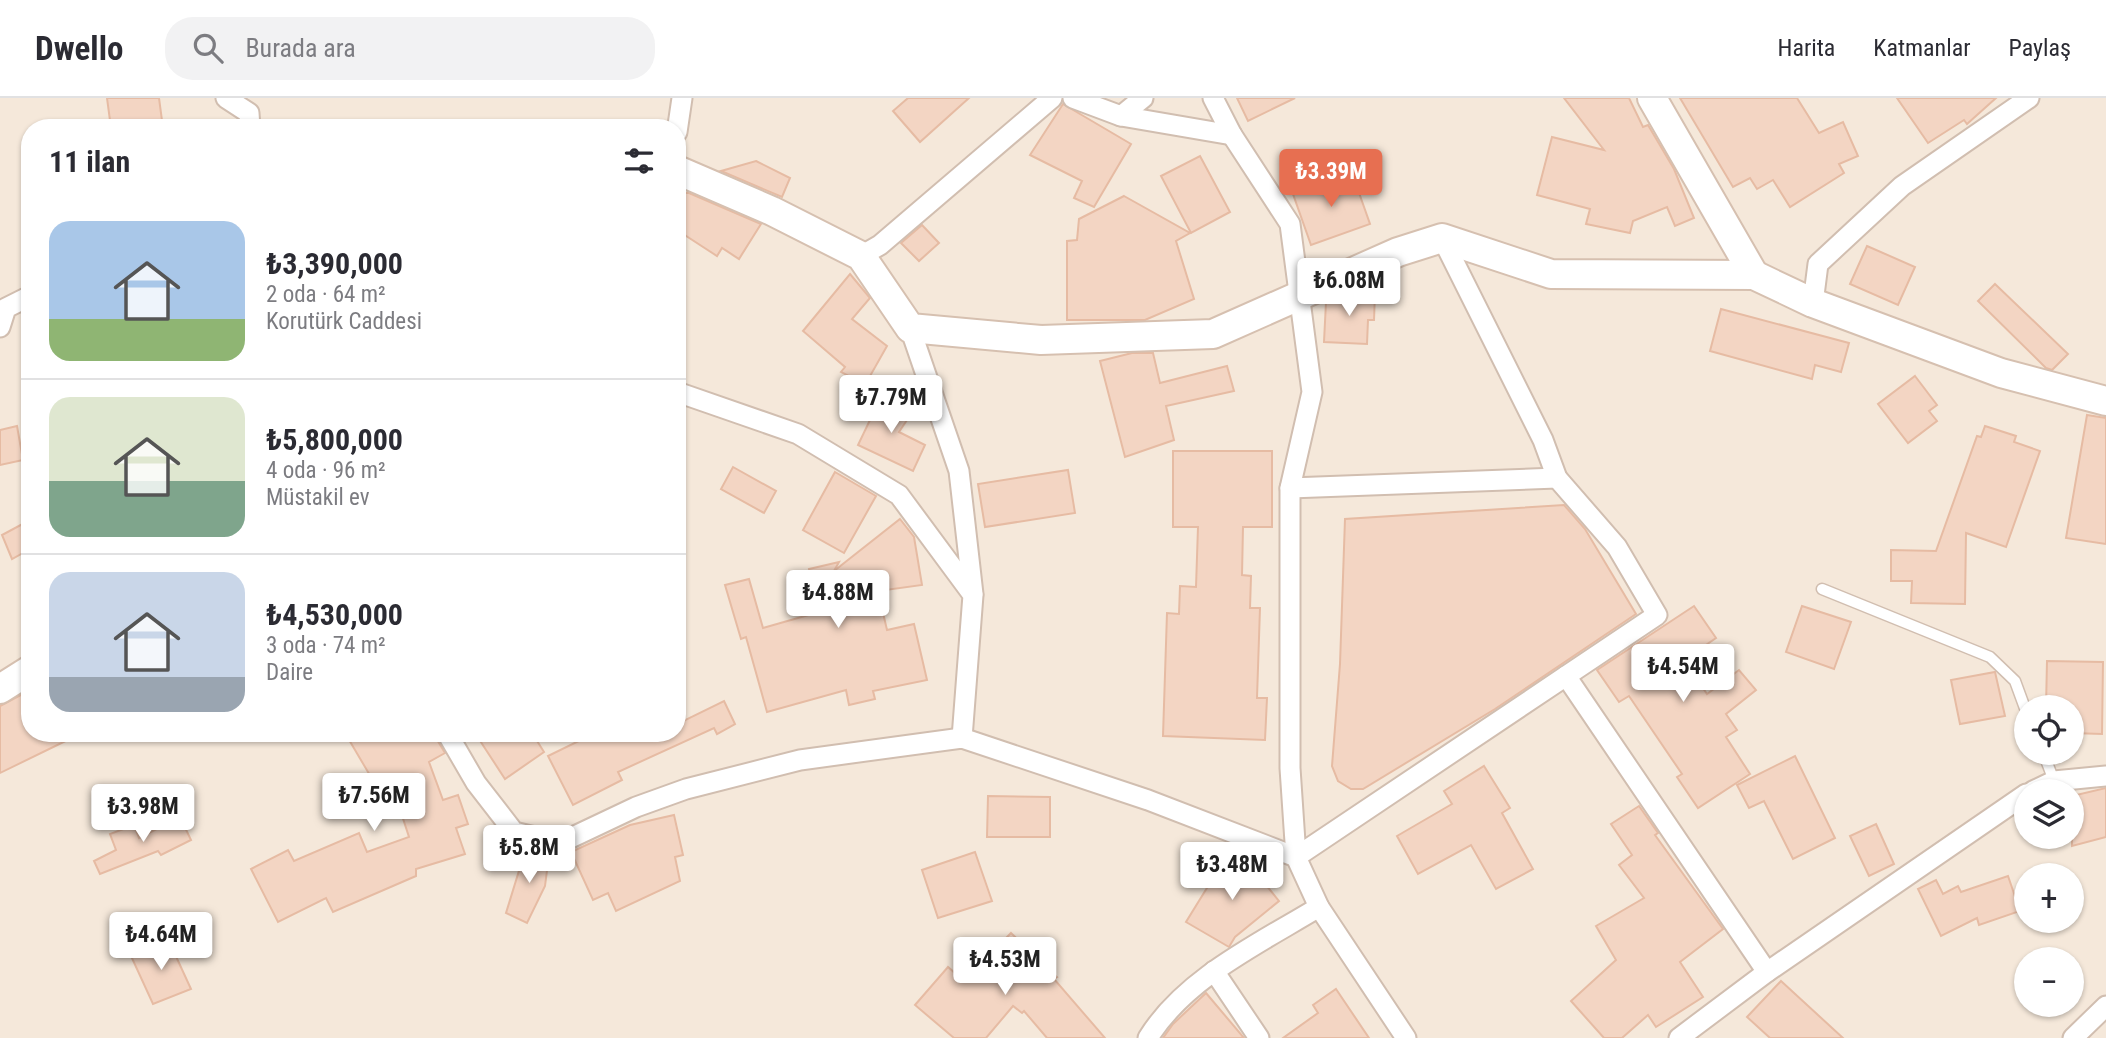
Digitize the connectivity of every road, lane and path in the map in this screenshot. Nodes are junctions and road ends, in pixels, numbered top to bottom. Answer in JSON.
{"nodes":[{"id":1,"x":226,"y":98,"type":"edge"},
{"id":2,"x":682,"y":98,"type":"edge"},
{"id":3,"x":1052,"y":98,"type":"edge"},
{"id":4,"x":1073,"y":98,"type":"edge"},
{"id":5,"x":1143,"y":98,"type":"edge"},
{"id":6,"x":1213,"y":98,"type":"edge"},
{"id":7,"x":1652,"y":98,"type":"edge"},
{"id":8,"x":2029,"y":98,"type":"edge"},
{"id":9,"x":1121,"y":116,"type":"junction"},
{"id":10,"x":249,"y":119,"type":"edge"},
{"id":11,"x":679,"y":119,"type":"edge"},
{"id":12,"x":1232,"y":135,"type":"junction"},
{"id":13,"x":686,"y":174,"type":"edge"},
{"id":14,"x":1442,"y":237,"type":"junction"},
{"id":15,"x":861,"y":256,"type":"junction"},
{"id":16,"x":1754,"y":275,"type":"junction"},
{"id":17,"x":1301,"y":296,"type":"junction"},
{"id":18,"x":21,"y":300,"type":"edge"},
{"id":19,"x":1813,"y":303,"type":"junction"},
{"id":20,"x":0,"y":327,"type":"edge"},
{"id":21,"x":910,"y":328,"type":"junction"},
{"id":22,"x":686,"y":395,"type":"edge"},
{"id":23,"x":2106,"y":401,"type":"edge"},
{"id":24,"x":1557,"y":478,"type":"junction"},
{"id":25,"x":1290,"y":488,"type":"junction"},
{"id":26,"x":1822,"y":589,"type":"dead end"},
{"id":27,"x":974,"y":595,"type":"junction"},
{"id":28,"x":21,"y":676,"type":"edge"},
{"id":29,"x":1566,"y":676,"type":"junction"},
{"id":30,"x":0,"y":689,"type":"edge"},
{"id":31,"x":2020,"y":695,"type":"edge"},
{"id":32,"x":962,"y":738,"type":"junction"},
{"id":33,"x":452,"y":742,"type":"edge"},
{"id":34,"x":2106,"y":776,"type":"edge"},
{"id":35,"x":2075,"y":779,"type":"edge"},
{"id":36,"x":2014,"y":802,"type":"edge"},
{"id":37,"x":1296,"y":857,"type":"junction"},
{"id":38,"x":1319,"y":908,"type":"junction"},
{"id":39,"x":1214,"y":971,"type":"junction"},
{"id":40,"x":1767,"y":972,"type":"junction"},
{"id":41,"x":2106,"y":1006,"type":"edge"},
{"id":42,"x":1149,"y":1038,"type":"edge"},
{"id":43,"x":1259,"y":1038,"type":"edge"},
{"id":44,"x":1406,"y":1038,"type":"edge"},
{"id":45,"x":1679,"y":1038,"type":"edge"},
{"id":46,"x":2073,"y":1038,"type":"edge"}],
"edges":[{"from":1,"to":10,"type":"street"},
{"from":2,"to":11,"type":"street"},
{"from":3,"to":15,"type":"street"},
{"from":4,"to":9,"type":"street"},
{"from":5,"to":9,"type":"street"},
{"from":6,"to":12,"type":"street"},
{"from":7,"to":16,"type":"street"},
{"from":8,"to":19,"type":"street"},
{"from":9,"to":12,"type":"street"},
{"from":12,"to":17,"type":"street"},
{"from":13,"to":15,"type":"street"},
{"from":14,"to":16,"type":"street"},
{"from":14,"to":17,"type":"street"},
{"from":14,"to":24,"type":"street"},
{"from":15,"to":21,"type":"street"},
{"from":16,"to":19,"type":"street"},
{"from":17,"to":21,"type":"street"},
{"from":17,"to":25,"type":"street"},
{"from":18,"to":20,"type":"street"},
{"from":19,"to":23,"type":"street"},
{"from":21,"to":27,"type":"street"},
{"from":22,"to":27,"type":"street"},
{"from":24,"to":25,"type":"street"},
{"from":24,"to":29,"type":"street"},
{"from":25,"to":37,"type":"street"},
{"from":26,"to":31,"type":"lane"},
{"from":27,"to":32,"type":"street"},
{"from":28,"to":30,"type":"street"},
{"from":29,"to":37,"type":"street"},
{"from":29,"to":40,"type":"street"},
{"from":32,"to":33,"type":"street"},
{"from":32,"to":37,"type":"street"},
{"from":34,"to":35,"type":"street"},
{"from":36,"to":40,"type":"street"},
{"from":37,"to":38,"type":"street"},
{"from":38,"to":39,"type":"street"},
{"from":38,"to":44,"type":"street"},
{"from":39,"to":42,"type":"street"},
{"from":39,"to":43,"type":"street"},
{"from":40,"to":45,"type":"street"},
{"from":41,"to":46,"type":"street"}]}
